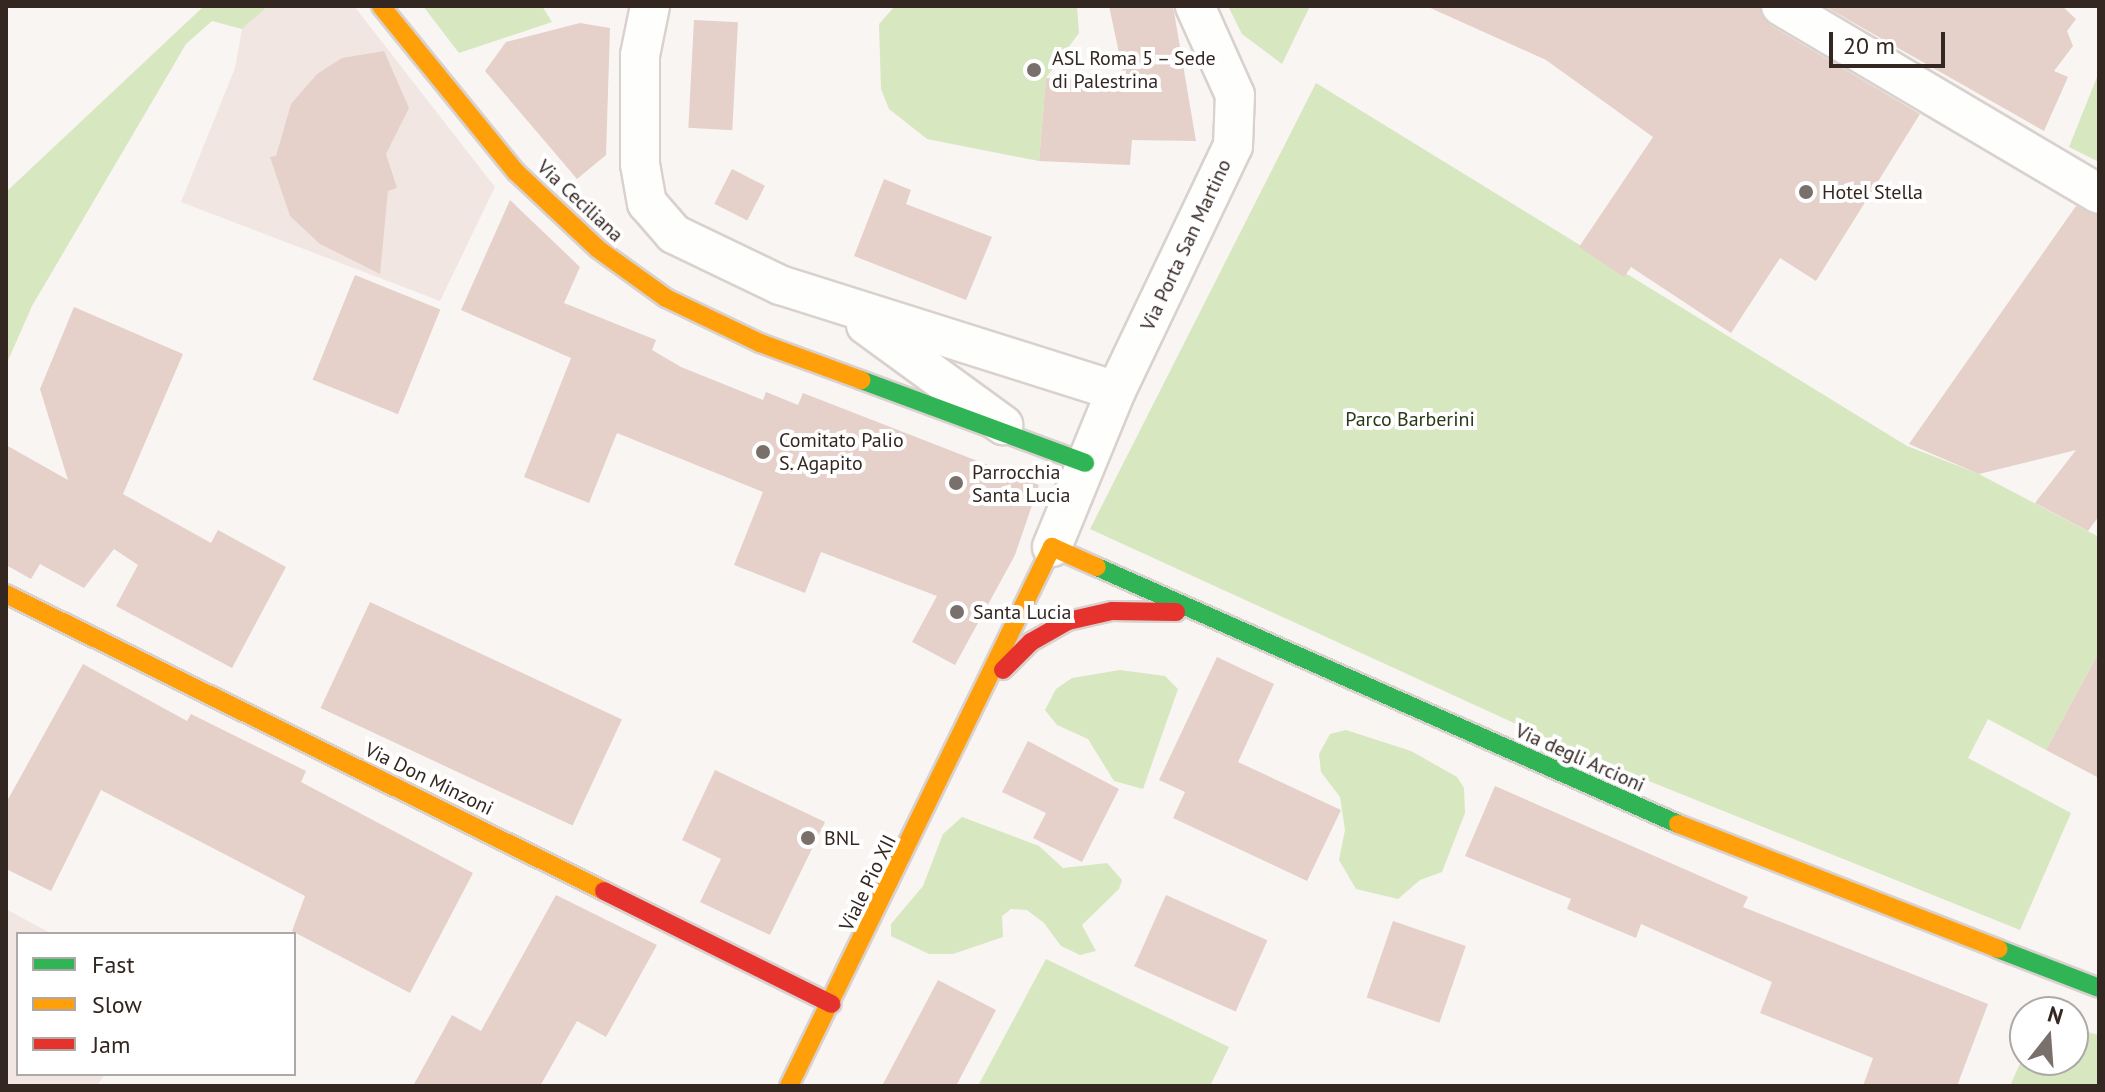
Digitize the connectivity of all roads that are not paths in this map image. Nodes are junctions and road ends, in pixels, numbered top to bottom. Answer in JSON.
{"nodes":[{"id":1,"x":381,"y":6,"type":"edge"},
{"id":2,"x":650,"y":6,"type":"edge"},
{"id":3,"x":1195,"y":6,"type":"edge"},
{"id":4,"x":1781,"y":6,"type":"edge"},
{"id":5,"x":2099,"y":194,"type":"edge"},
{"id":6,"x":830,"y":300,"type":"junction"},
{"id":7,"x":804,"y":359,"type":"junction"},
{"id":8,"x":1027,"y":363,"type":"junction"},
{"id":9,"x":925,"y":364,"type":"junction"},
{"id":10,"x":1116,"y":391,"type":"junction"},
{"id":11,"x":1022,"y":440,"type":"junction"},
{"id":12,"x":1085,"y":463,"type":"junction"},
{"id":13,"x":1052,"y":547,"type":"junction"},
{"id":14,"x":6,"y":594,"type":"edge"},
{"id":15,"x":1236,"y":629,"type":"junction"},
{"id":16,"x":983,"y":698,"type":"junction"},
{"id":17,"x":2099,"y":988,"type":"edge"},
{"id":18,"x":832,"y":1004,"type":"junction"},
{"id":19,"x":789,"y":1086,"type":"edge"}],
"edges":[{"from":1,"to":7,"type":"street","name":"Via Ceciliana"},
{"from":2,"to":6,"type":"street"},
{"from":3,"to":10,"type":"street","name":"Via Porta San Martino"},
{"from":4,"to":5,"type":"street"},
{"from":6,"to":8,"type":"street"},
{"from":6,"to":9,"type":"street"},
{"from":7,"to":9,"type":"street"},
{"from":7,"to":11,"type":"street","name":"Via Ceciliana"},
{"from":8,"to":9,"type":"street"},
{"from":8,"to":10,"type":"street"},
{"from":9,"to":11,"type":"street"},
{"from":10,"to":12,"type":"street","name":"Via Porta San Martino"},
{"from":11,"to":12,"type":"street","name":"Via Ceciliana"},
{"from":12,"to":13,"type":"street","name":"Via Porta San Martino"},
{"from":13,"to":15,"type":"street","name":"Via degli Arcioni"},
{"from":13,"to":16,"type":"street","name":"Viale Pio XII"},
{"from":14,"to":18,"type":"street","name":"Via Don Minzoni"},
{"from":15,"to":16,"type":"street","name":"Viale Pio XII"},
{"from":15,"to":17,"type":"street","name":"Via degli Arcioni"},
{"from":16,"to":18,"type":"street","name":"Viale Pio XII"},
{"from":18,"to":19,"type":"street","name":"Viale Pio XII"}]}
